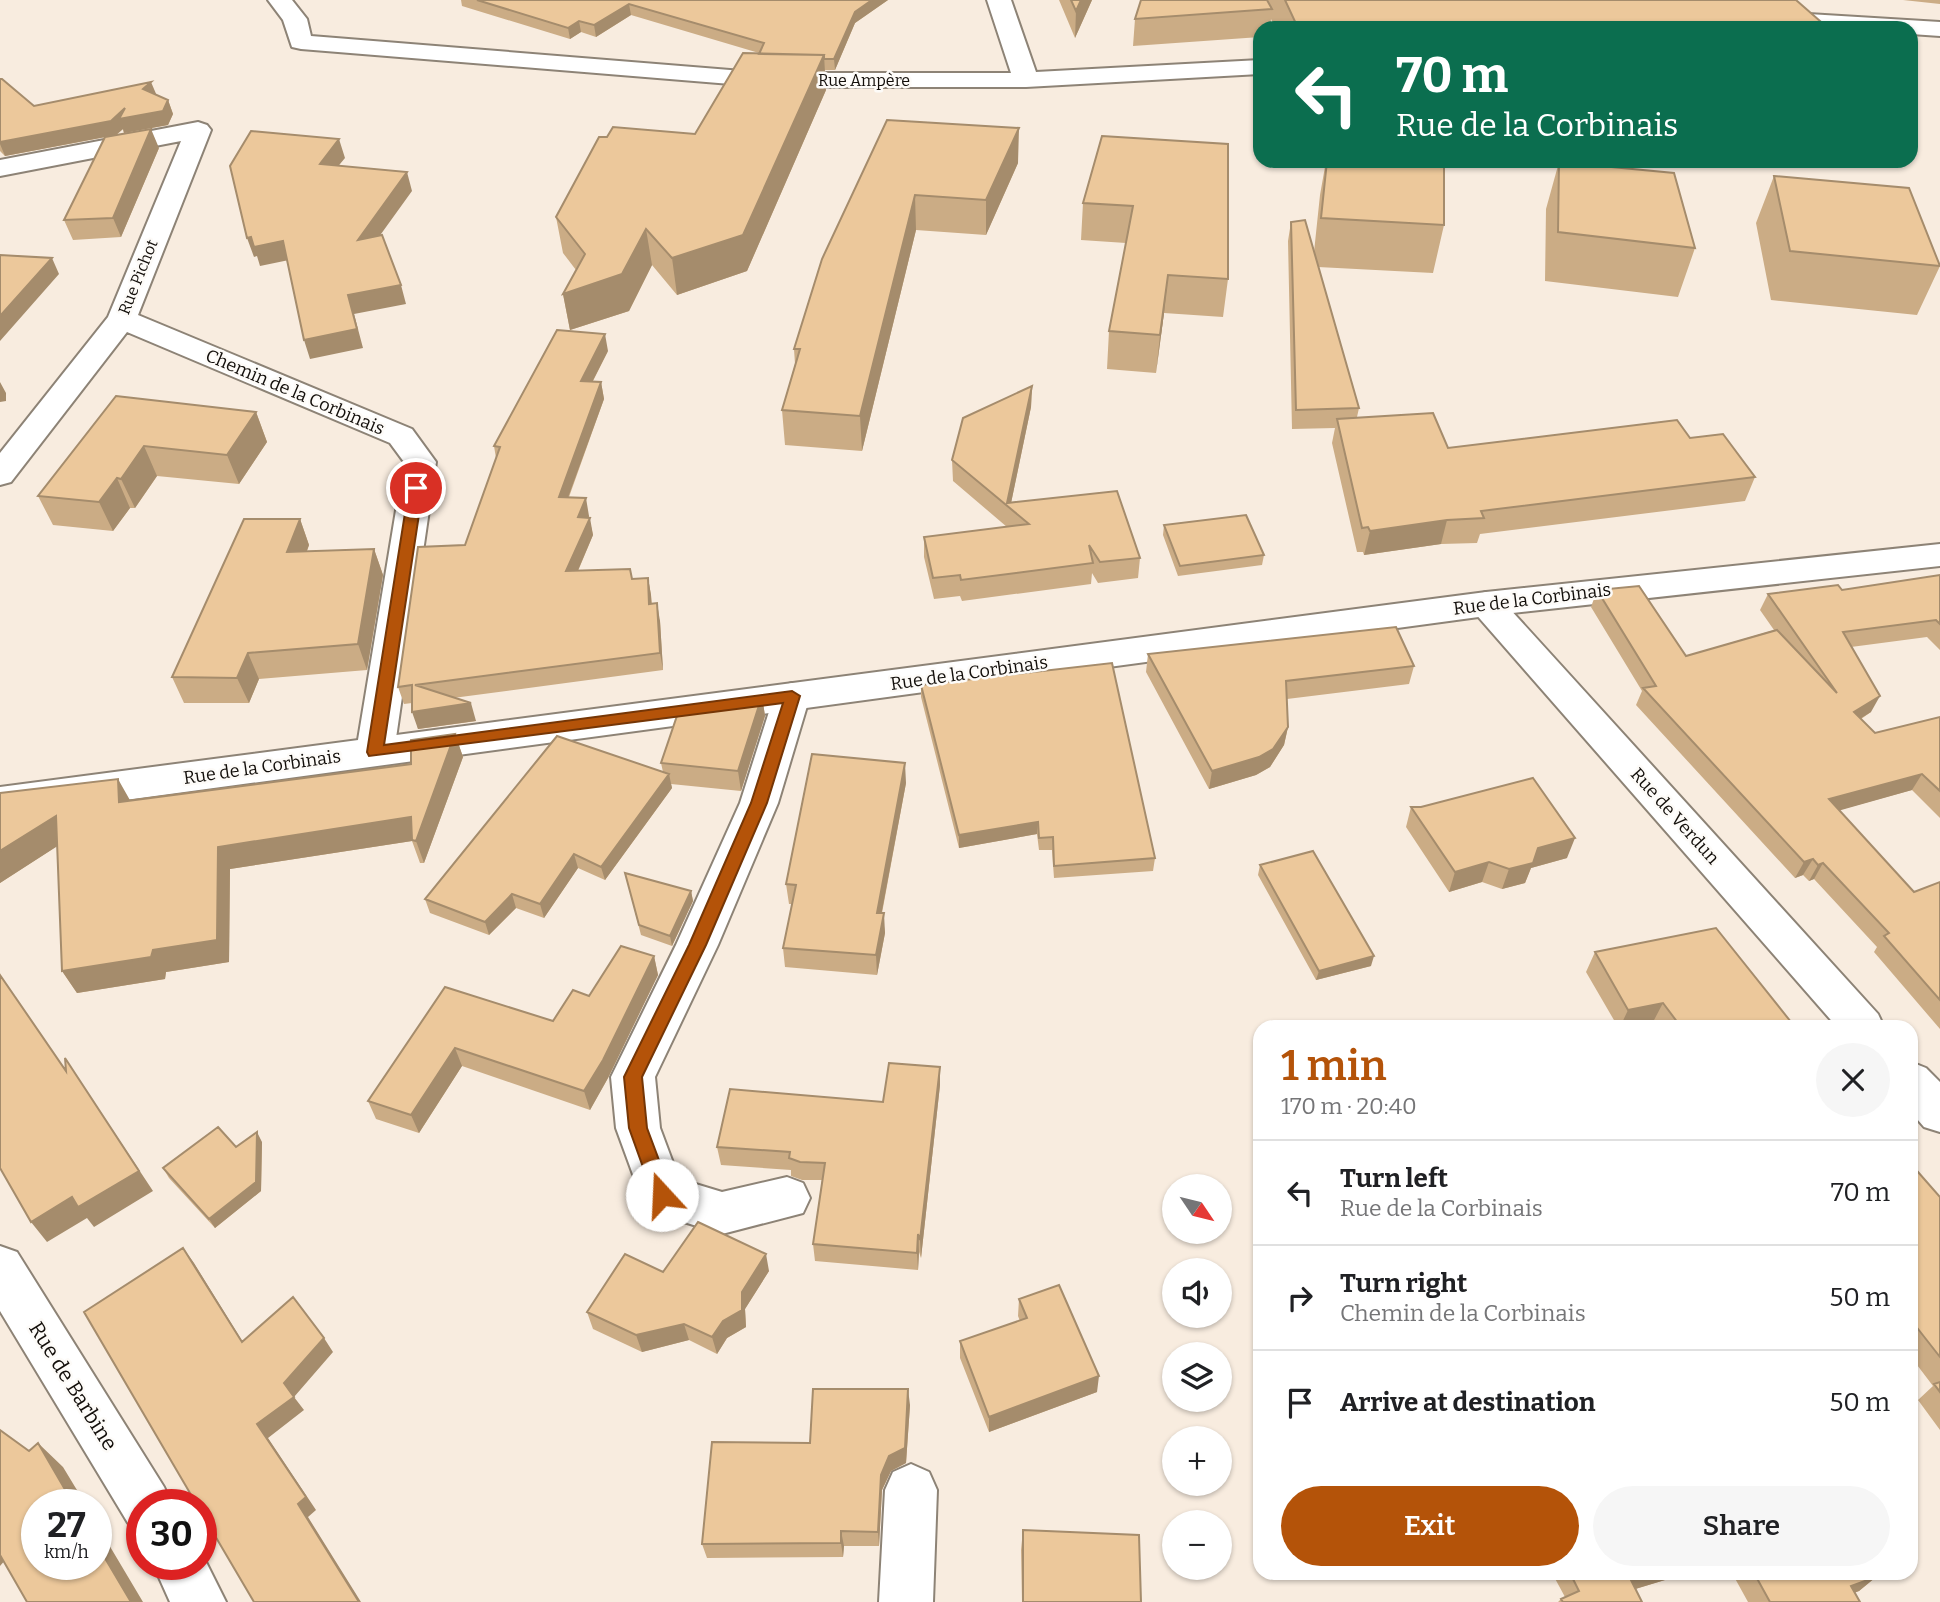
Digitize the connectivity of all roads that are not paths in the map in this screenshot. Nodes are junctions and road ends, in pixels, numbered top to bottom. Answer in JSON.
{"nodes":[{"id":1,"x":280,"y":0,"type":"edge"},
{"id":2,"x":999,"y":0,"type":"edge"},
{"id":3,"x":1868,"y":0,"type":"edge"},
{"id":4,"x":1780,"y":21,"type":"edge"},
{"id":5,"x":1812,"y":21,"type":"edge"},
{"id":6,"x":1872,"y":21,"type":"edge"},
{"id":7,"x":1918,"y":27,"type":"edge"},
{"id":8,"x":1940,"y":29,"type":"edge"},
{"id":9,"x":1253,"y":67,"type":"edge"},
{"id":10,"x":1026,"y":79,"type":"junction"},
{"id":11,"x":0,"y":168,"type":"edge"},
{"id":12,"x":122,"y":318,"type":"junction"},
{"id":13,"x":0,"y":475,"type":"edge"},
{"id":14,"x":1940,"y":555,"type":"edge"},
{"id":15,"x":1486,"y":604,"type":"junction"},
{"id":16,"x":792,"y":696,"type":"junction"},
{"id":17,"x":375,"y":752,"type":"junction"},
{"id":18,"x":0,"y":802,"type":"edge"},
{"id":19,"x":1857,"y":1020,"type":"edge"},
{"id":20,"x":1918,"y":1089,"type":"edge"},
{"id":21,"x":1940,"y":1113,"type":"edge"},
{"id":22,"x":787,"y":1198,"type":"dead end"},
{"id":23,"x":0,"y":1268,"type":"edge"},
{"id":24,"x":136,"y":1489,"type":"edge"},
{"id":25,"x":911,"y":1490,"type":"dead end"},
{"id":26,"x":187,"y":1580,"type":"edge"},
{"id":27,"x":199,"y":1602,"type":"edge"},
{"id":28,"x":906,"y":1602,"type":"edge"}],
"edges":[{"from":1,"to":10,"type":"street","name":"Rue Ampère"},
{"from":2,"to":10,"type":"street"},
{"from":3,"to":6,"type":"street"},
{"from":4,"to":5,"type":"street"},
{"from":7,"to":8,"type":"street"},
{"from":9,"to":10,"type":"street","name":"Rue Ampère"},
{"from":11,"to":12,"type":"street","name":"Rue Pichot"},
{"from":12,"to":13,"type":"street","name":"Rue Pichot"},
{"from":12,"to":17,"type":"street","name":"Chemin de la Corbinais"},
{"from":14,"to":15,"type":"street","name":"Rue de la Corbinais"},
{"from":15,"to":16,"type":"street","name":"Rue de la Corbinais"},
{"from":15,"to":19,"type":"street","name":"Rue de Verdun"},
{"from":16,"to":17,"type":"street","name":"Rue de la Corbinais"},
{"from":16,"to":22,"type":"street"},
{"from":17,"to":18,"type":"street","name":"Rue de la Corbinais"},
{"from":20,"to":21,"type":"street"},
{"from":23,"to":24,"type":"street","name":"Rue de Barbine"},
{"from":25,"to":28,"type":"street"},
{"from":26,"to":27,"type":"street"}]}
